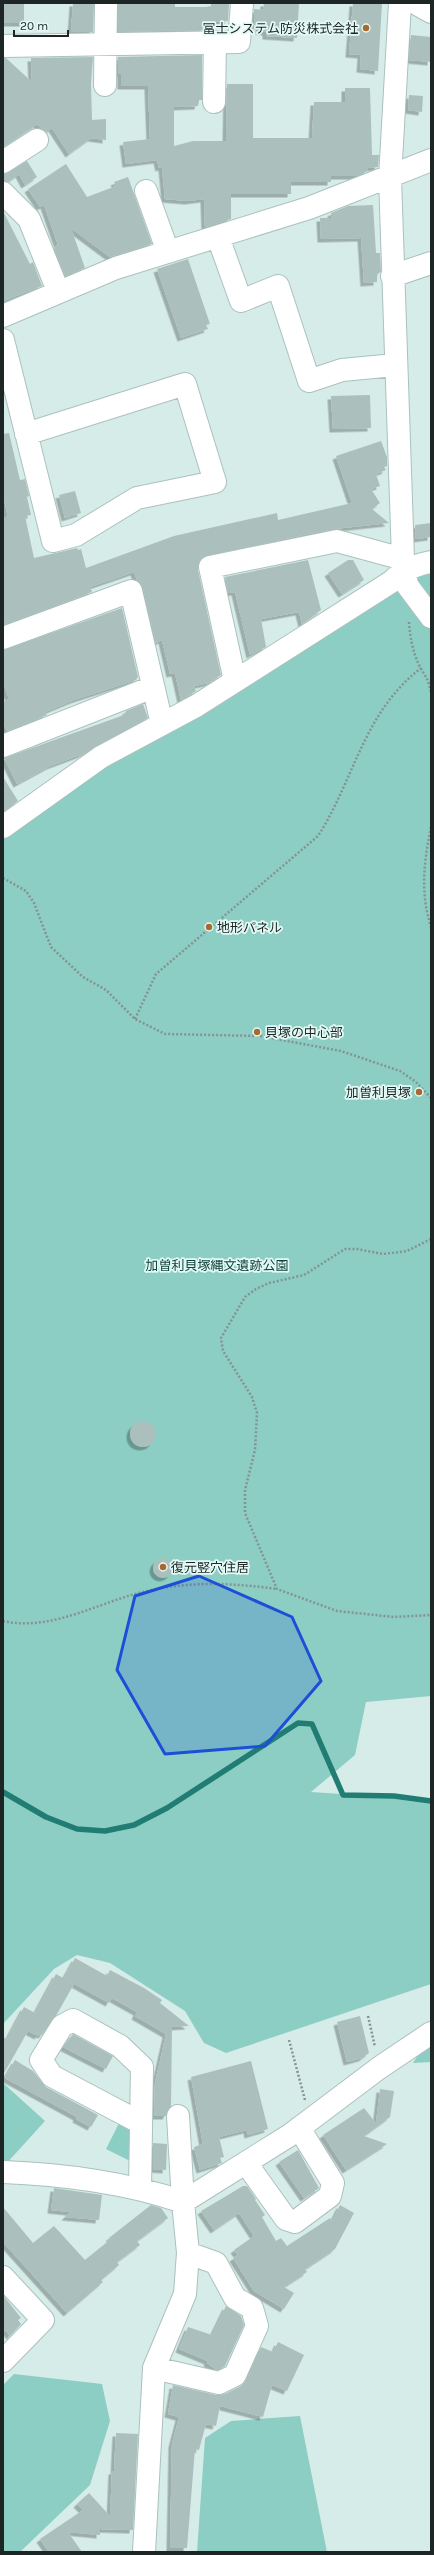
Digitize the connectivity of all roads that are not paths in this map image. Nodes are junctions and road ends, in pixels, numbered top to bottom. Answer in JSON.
{"nodes":[{"id":1,"x":106,"y":3,"type":"edge"},
{"id":2,"x":242,"y":3,"type":"edge"},
{"id":3,"x":400,"y":3,"type":"edge"},
{"id":4,"x":415,"y":3,"type":"edge"},
{"id":5,"x":431,"y":12,"type":"edge"},
{"id":6,"x":215,"y":42,"type":"junction"},
{"id":7,"x":104,"y":44,"type":"junction"},
{"id":8,"x":3,"y":46,"type":"edge"},
{"id":9,"x":105,"y":86,"type":"dead end"},
{"id":10,"x":214,"y":102,"type":"dead end"},
{"id":11,"x":37,"y":140,"type":"dead end"},
{"id":12,"x":431,"y":160,"type":"edge"},
{"id":13,"x":3,"y":162,"type":"edge"},
{"id":14,"x":390,"y":178,"type":"junction"},
{"id":15,"x":146,"y":191,"type":"dead end"},
{"id":16,"x":4,"y":196,"type":"edge"},
{"id":17,"x":218,"y":237,"type":"junction"},
{"id":18,"x":168,"y":252,"type":"junction"},
{"id":19,"x":431,"y":262,"type":"edge"},
{"id":20,"x":392,"y":276,"type":"junction"},
{"id":21,"x":58,"y":292,"type":"junction"},
{"id":22,"x":3,"y":316,"type":"edge"},
{"id":23,"x":3,"y":340,"type":"edge"},
{"id":24,"x":395,"y":364,"type":"junction"},
{"id":25,"x":26,"y":434,"type":"junction"},
{"id":26,"x":431,"y":562,"type":"edge"},
{"id":27,"x":403,"y":565,"type":"junction"},
{"id":28,"x":431,"y":617,"type":"edge"},
{"id":29,"x":3,"y":638,"type":"edge"},
{"id":30,"x":235,"y":681,"type":"junction"},
{"id":31,"x":153,"y":687,"type":"junction"},
{"id":32,"x":162,"y":724,"type":"junction"},
{"id":33,"x":3,"y":746,"type":"edge"},
{"id":34,"x":3,"y":827,"type":"edge"},
{"id":35,"x":431,"y":2033,"type":"edge"},
{"id":36,"x":178,"y":2116,"type":"dead end"},
{"id":37,"x":141,"y":2123,"type":"junction"},
{"id":38,"x":304,"y":2123,"type":"junction"},
{"id":39,"x":246,"y":2163,"type":"junction"},
{"id":40,"x":3,"y":2172,"type":"edge"},
{"id":41,"x":140,"y":2189,"type":"junction"},
{"id":42,"x":183,"y":2202,"type":"junction"},
{"id":43,"x":188,"y":2253,"type":"junction"},
{"id":44,"x":3,"y":2277,"type":"edge"},
{"id":45,"x":3,"y":2361,"type":"edge"},
{"id":46,"x":154,"y":2368,"type":"junction"},
{"id":47,"x":144,"y":2552,"type":"edge"}],
"edges":[{"from":1,"to":7,"type":"street"},
{"from":2,"to":6,"type":"street"},
{"from":3,"to":14,"type":"street"},
{"from":4,"to":5,"type":"street"},
{"from":6,"to":7,"type":"street"},
{"from":6,"to":10,"type":"street"},
{"from":7,"to":8,"type":"street"},
{"from":7,"to":9,"type":"street"},
{"from":11,"to":13,"type":"street"},
{"from":12,"to":14,"type":"street"},
{"from":14,"to":17,"type":"street"},
{"from":14,"to":20,"type":"street"},
{"from":15,"to":18,"type":"street"},
{"from":16,"to":21,"type":"street"},
{"from":17,"to":18,"type":"street"},
{"from":17,"to":24,"type":"street"},
{"from":18,"to":21,"type":"street"},
{"from":19,"to":20,"type":"street"},
{"from":20,"to":24,"type":"street"},
{"from":21,"to":22,"type":"street"},
{"from":23,"to":25,"type":"street"},
{"from":24,"to":27,"type":"street"},
{"from":25,"to":25,"type":"street"},
{"from":26,"to":27,"type":"street"},
{"from":27,"to":28,"type":"street"},
{"from":27,"to":30,"type":"street"},
{"from":27,"to":30,"type":"street"},
{"from":29,"to":31,"type":"street"},
{"from":30,"to":32,"type":"street"},
{"from":31,"to":32,"type":"street"},
{"from":31,"to":33,"type":"street"},
{"from":32,"to":34,"type":"street"},
{"from":35,"to":38,"type":"street"},
{"from":36,"to":42,"type":"street"},
{"from":37,"to":37,"type":"street"},
{"from":37,"to":41,"type":"street"},
{"from":38,"to":39,"type":"street"},
{"from":38,"to":39,"type":"street"},
{"from":39,"to":42,"type":"street"},
{"from":40,"to":41,"type":"street"},
{"from":41,"to":42,"type":"street"},
{"from":42,"to":43,"type":"street"},
{"from":43,"to":46,"type":"street"},
{"from":43,"to":46,"type":"street"},
{"from":44,"to":45,"type":"street"},
{"from":46,"to":47,"type":"street"}]}
